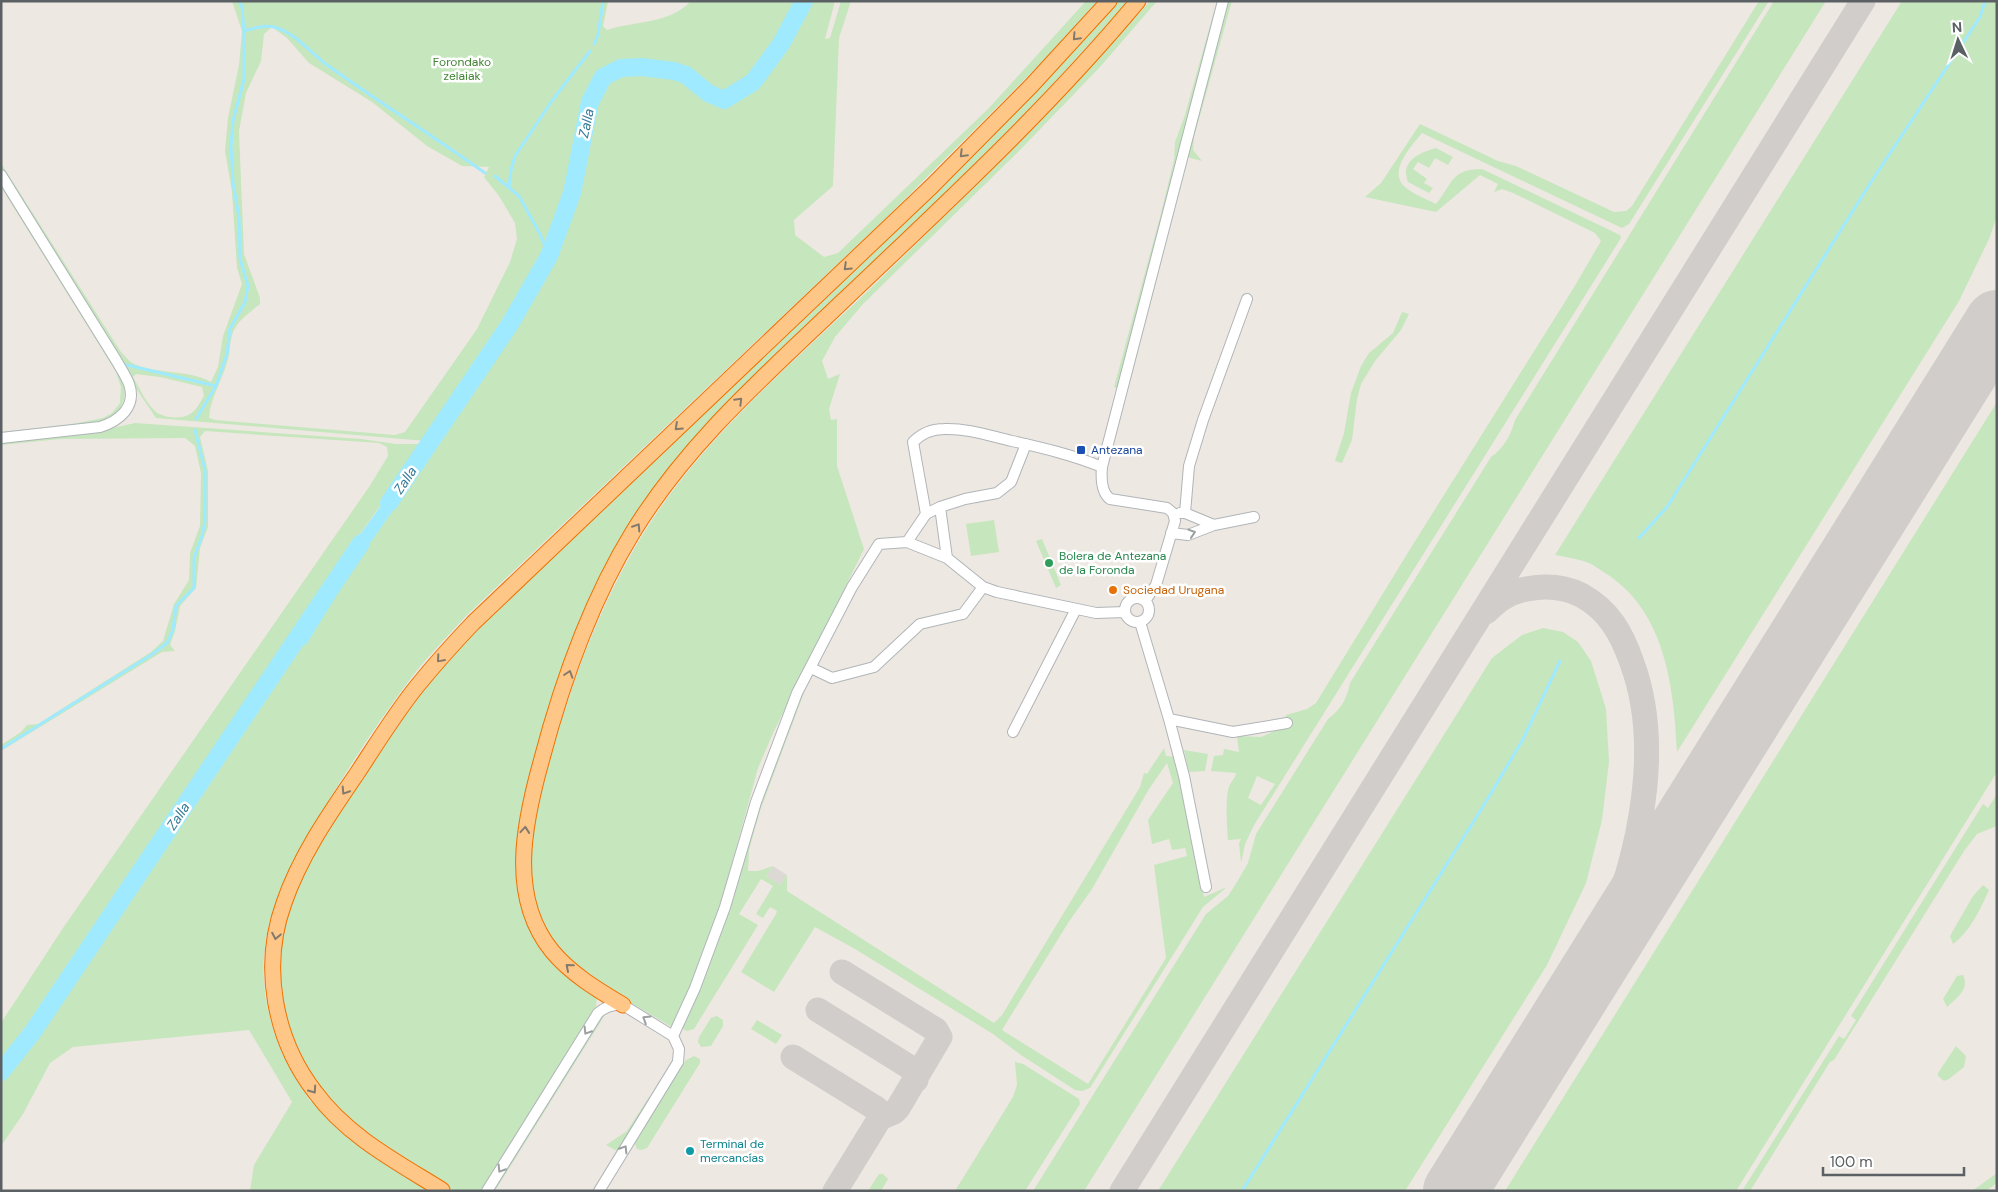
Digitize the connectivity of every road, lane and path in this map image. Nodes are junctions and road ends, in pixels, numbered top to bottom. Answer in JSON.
{"nodes":[{"id":1,"x":1109,"y":1,"type":"edge"},
{"id":2,"x":1138,"y":1,"type":"edge"},
{"id":3,"x":1223,"y":1,"type":"edge"},
{"id":4,"x":1,"y":175,"type":"edge"},
{"id":5,"x":1247,"y":299,"type":"dead end"},
{"id":6,"x":1,"y":438,"type":"edge"},
{"id":7,"x":1026,"y":444,"type":"junction"},
{"id":8,"x":1102,"y":467,"type":"junction"},
{"id":9,"x":940,"y":507,"type":"junction"},
{"id":10,"x":1173,"y":513,"type":"junction"},
{"id":11,"x":1185,"y":513,"type":"junction"},
{"id":12,"x":926,"y":514,"type":"junction"},
{"id":13,"x":1254,"y":518,"type":"dead end"},
{"id":14,"x":1214,"y":525,"type":"junction"},
{"id":15,"x":1170,"y":533,"type":"junction"},
{"id":16,"x":907,"y":542,"type":"junction"},
{"id":17,"x":947,"y":558,"type":"junction"},
{"id":18,"x":983,"y":587,"type":"junction"},
{"id":19,"x":1145,"y":601,"type":"junction"},
{"id":20,"x":1076,"y":609,"type":"junction"},
{"id":21,"x":1125,"y":612,"type":"junction"},
{"id":22,"x":1140,"y":622,"type":"junction"},
{"id":23,"x":811,"y":668,"type":"junction"},
{"id":24,"x":1169,"y":719,"type":"junction"},
{"id":25,"x":1287,"y":723,"type":"dead end"},
{"id":26,"x":1013,"y":732,"type":"dead end"},
{"id":27,"x":1206,"y":888,"type":"dead end"},
{"id":28,"x":623,"y":1005,"type":"junction"},
{"id":29,"x":673,"y":1036,"type":"junction"},
{"id":30,"x":443,"y":1191,"type":"edge"},
{"id":31,"x":487,"y":1191,"type":"edge"},
{"id":32,"x":598,"y":1191,"type":"edge"}],
"edges":[{"from":1,"to":30,"type":"highway","one_way":true},
{"from":28,"to":2,"type":"highway","one_way":true},
{"from":3,"to":8,"type":"street"},
{"from":4,"to":6,"type":"street"},
{"from":5,"to":11,"type":"street"},
{"from":7,"to":8,"type":"street"},
{"from":7,"to":9,"type":"street"},
{"from":7,"to":12,"type":"street"},
{"from":8,"to":10,"type":"street"},
{"from":9,"to":12,"type":"street"},
{"from":9,"to":17,"type":"street"},
{"from":10,"to":11,"type":"street"},
{"from":10,"to":15,"type":"street"},
{"from":11,"to":14,"type":"street"},
{"from":12,"to":16,"type":"street"},
{"from":13,"to":14,"type":"street"},
{"from":15,"to":14,"type":"street","one_way":true},
{"from":15,"to":19,"type":"street"},
{"from":16,"to":17,"type":"street"},
{"from":16,"to":23,"type":"street"},
{"from":17,"to":18,"type":"street"},
{"from":18,"to":20,"type":"street"},
{"from":18,"to":23,"type":"street"},
{"from":19,"to":21,"type":"street"},
{"from":19,"to":22,"type":"street"},
{"from":20,"to":21,"type":"street"},
{"from":20,"to":26,"type":"street"},
{"from":21,"to":22,"type":"street"},
{"from":22,"to":24,"type":"street"},
{"from":23,"to":29,"type":"street"},
{"from":24,"to":25,"type":"street"},
{"from":24,"to":27,"type":"street"},
{"from":29,"to":28,"type":"street","one_way":true},
{"from":28,"to":31,"type":"street","one_way":true},
{"from":32,"to":29,"type":"street","one_way":true}]}
